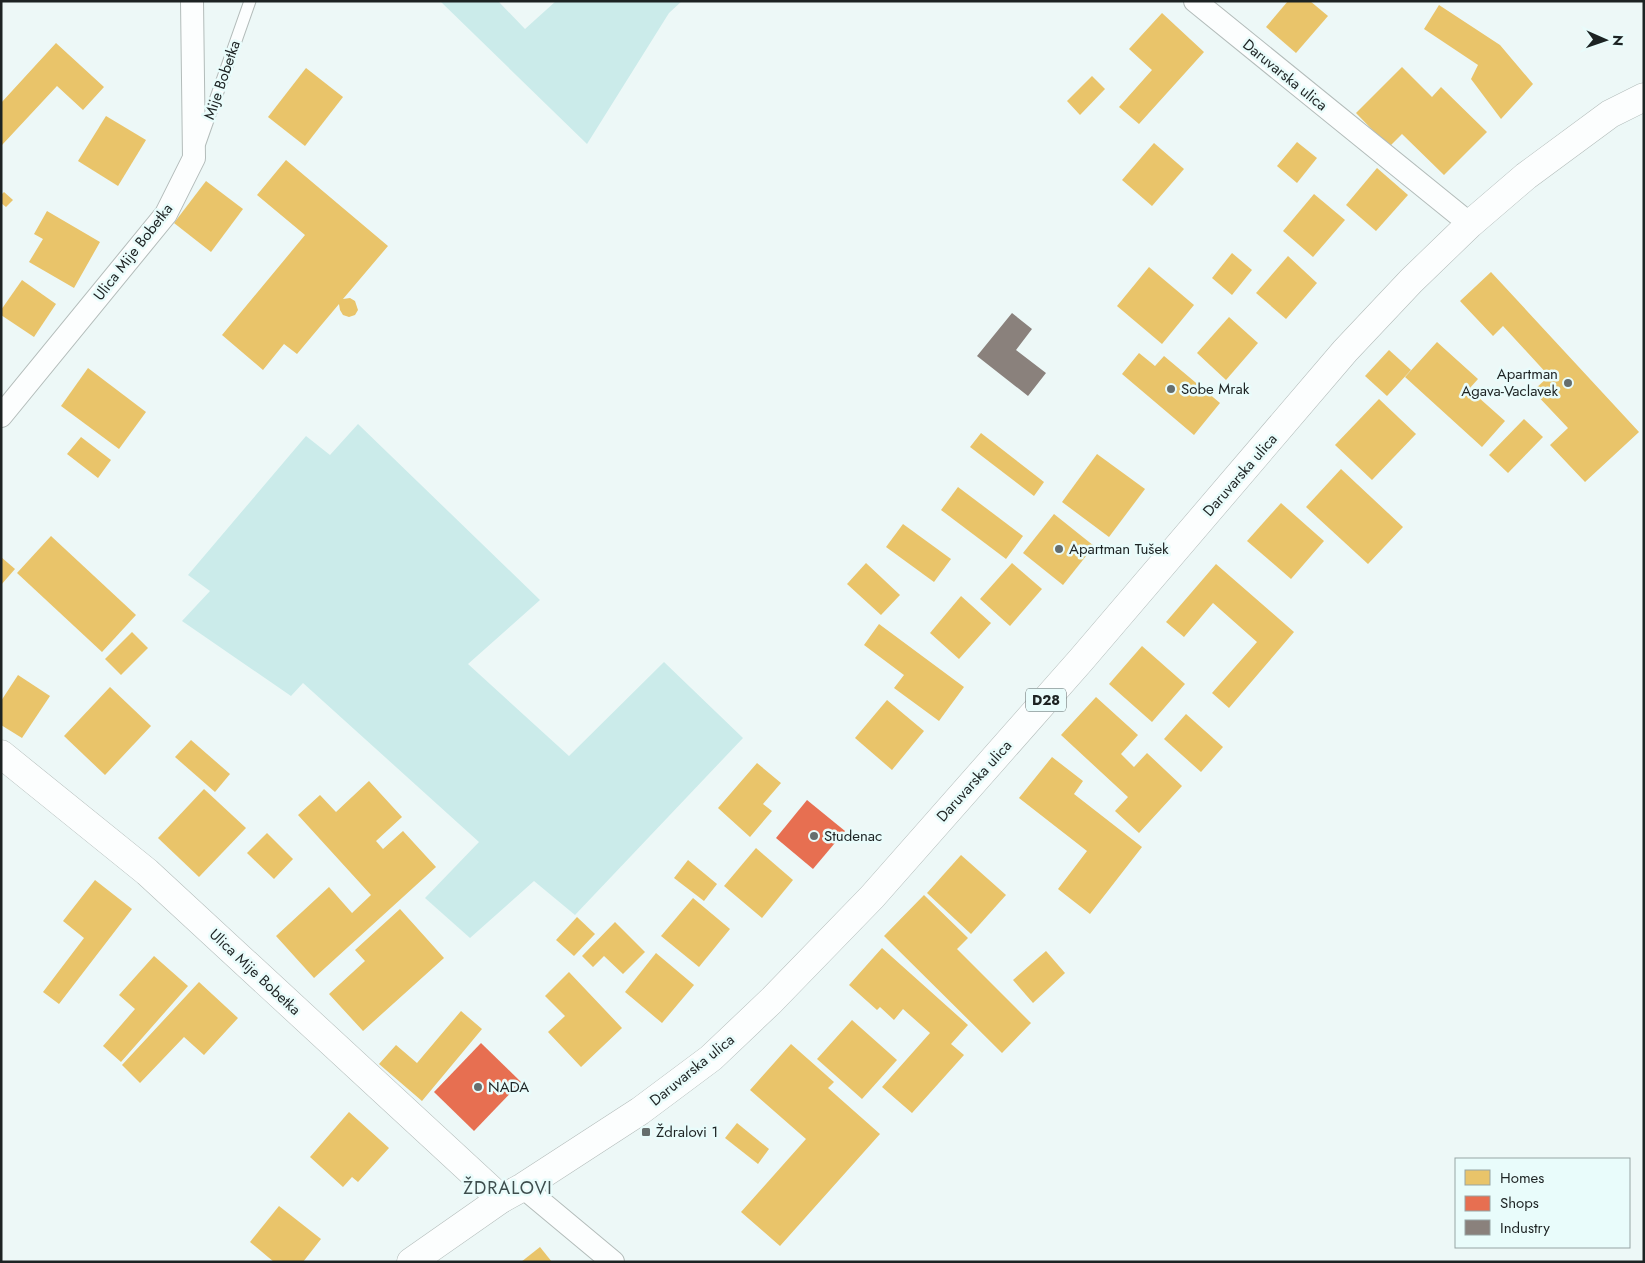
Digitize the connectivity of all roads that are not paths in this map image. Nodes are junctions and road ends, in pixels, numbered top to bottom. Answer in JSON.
{"nodes":[{"id":1,"x":192,"y":1,"type":"edge"},
{"id":2,"x":250,"y":1,"type":"edge"},
{"id":3,"x":1194,"y":1,"type":"edge"},
{"id":4,"x":1644,"y":96,"type":"edge"},
{"id":5,"x":194,"y":158,"type":"junction"},
{"id":6,"x":1470,"y":224,"type":"junction"},
{"id":7,"x":1,"y":416,"type":"edge"},
{"id":8,"x":1,"y":754,"type":"edge"},
{"id":9,"x":512,"y":1193,"type":"junction"},
{"id":10,"x":411,"y":1262,"type":"edge"},
{"id":11,"x":613,"y":1262,"type":"edge"}],
"edges":[{"from":1,"to":5,"type":"street","name":"Ulica Mije Bobetka"},
{"from":2,"to":5,"type":"lane","name":"Mije Bobetka"},
{"from":3,"to":6,"type":"street","name":"Daruvarska ulica"},
{"from":4,"to":6,"type":"main road","name":"Daruvarska ulica","number":"D28"},
{"from":5,"to":7,"type":"street","name":"Ulica Mije Bobetka"},
{"from":6,"to":9,"type":"main road","name":"Daruvarska ulica","number":"D28"},
{"from":8,"to":9,"type":"main road","name":"Ulica Mije Bobetka"},
{"from":9,"to":10,"type":"main road","name":"Daruvarska ulica","number":"D28"},
{"from":9,"to":11,"type":"street"}]}
